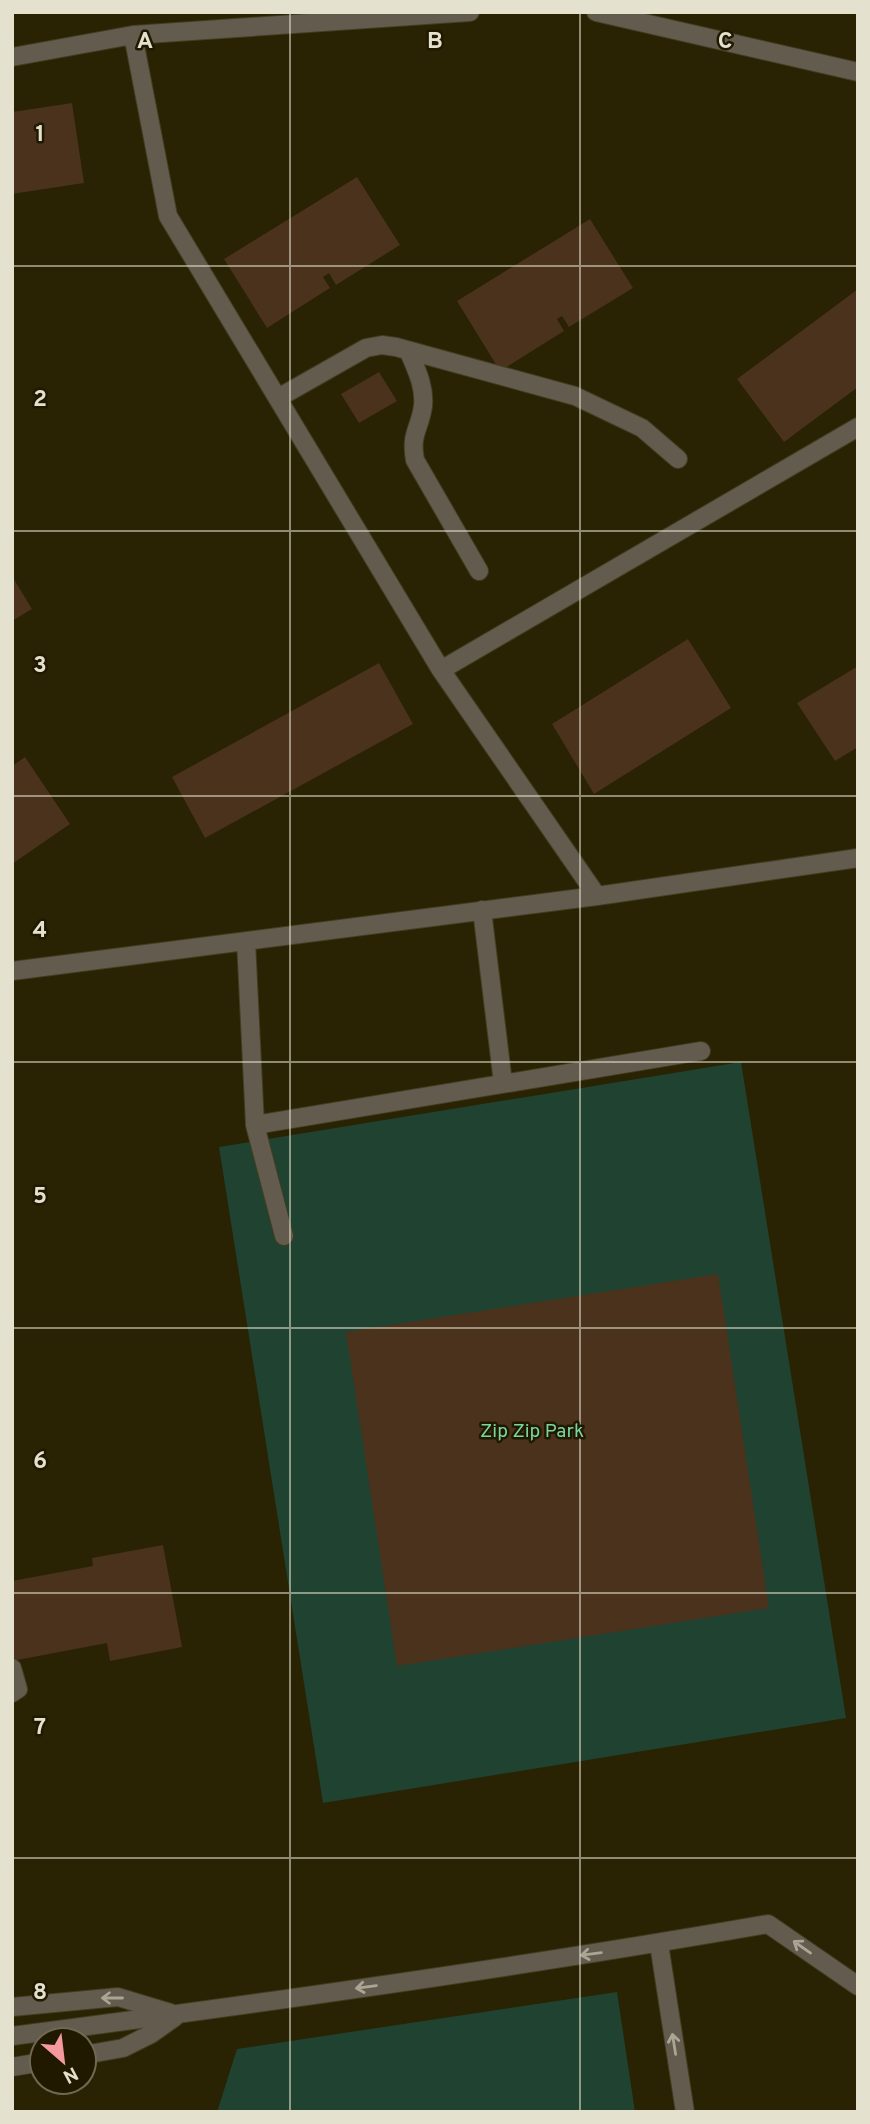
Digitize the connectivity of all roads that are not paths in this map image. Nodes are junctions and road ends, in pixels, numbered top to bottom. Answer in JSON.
{"nodes":[{"id":1,"x":470,"y":12,"type":"edge"},
{"id":2,"x":596,"y":12,"type":"edge"},
{"id":3,"x":133,"y":35,"type":"junction"},
{"id":4,"x":12,"y":57,"type":"edge"},
{"id":5,"x":858,"y":72,"type":"edge"},
{"id":6,"x":409,"y":352,"type":"junction"},
{"id":7,"x":278,"y":398,"type":"junction"},
{"id":8,"x":858,"y":427,"type":"edge"},
{"id":9,"x":678,"y":458,"type":"dead end"},
{"id":10,"x":479,"y":571,"type":"dead end"},
{"id":11,"x":441,"y":670,"type":"junction"},
{"id":12,"x":858,"y":858,"type":"edge"},
{"id":13,"x":597,"y":895,"type":"junction"},
{"id":14,"x":482,"y":910,"type":"junction"},
{"id":15,"x":247,"y":941,"type":"junction"},
{"id":16,"x":12,"y":971,"type":"edge"},
{"id":17,"x":701,"y":1051,"type":"dead end"},
{"id":18,"x":503,"y":1083,"type":"junction"},
{"id":19,"x":255,"y":1125,"type":"junction"},
{"id":20,"x":284,"y":1236,"type":"dead end"},
{"id":21,"x":12,"y":1668,"type":"edge"},
{"id":22,"x":12,"y":1693,"type":"edge"},
{"id":23,"x":659,"y":1944,"type":"junction"},
{"id":24,"x":858,"y":1986,"type":"edge"},
{"id":25,"x":12,"y":2007,"type":"edge"},
{"id":26,"x":177,"y":2015,"type":"junction"},
{"id":27,"x":12,"y":2036,"type":"edge"},
{"id":28,"x":98,"y":2052,"type":"edge"},
{"id":29,"x":685,"y":2112,"type":"edge"}],
"edges":[{"from":1,"to":3,"type":"street"},
{"from":2,"to":5,"type":"street"},
{"from":3,"to":4,"type":"street"},
{"from":3,"to":7,"type":"street"},
{"from":6,"to":7,"type":"street"},
{"from":6,"to":9,"type":"street"},
{"from":6,"to":10,"type":"street"},
{"from":7,"to":11,"type":"street"},
{"from":8,"to":11,"type":"street"},
{"from":11,"to":13,"type":"street"},
{"from":12,"to":13,"type":"street"},
{"from":13,"to":14,"type":"street"},
{"from":14,"to":15,"type":"street"},
{"from":14,"to":18,"type":"street"},
{"from":15,"to":16,"type":"street"},
{"from":15,"to":19,"type":"street"},
{"from":17,"to":18,"type":"street"},
{"from":18,"to":19,"type":"street"},
{"from":19,"to":20,"type":"street"},
{"from":21,"to":22,"type":"street"},
{"from":24,"to":23,"type":"street","one_way":true},
{"from":23,"to":26,"type":"street","one_way":true},
{"from":29,"to":23,"type":"street","one_way":true},
{"from":26,"to":25,"type":"street","one_way":true},
{"from":26,"to":27,"type":"street"},
{"from":26,"to":28,"type":"street"}]}
